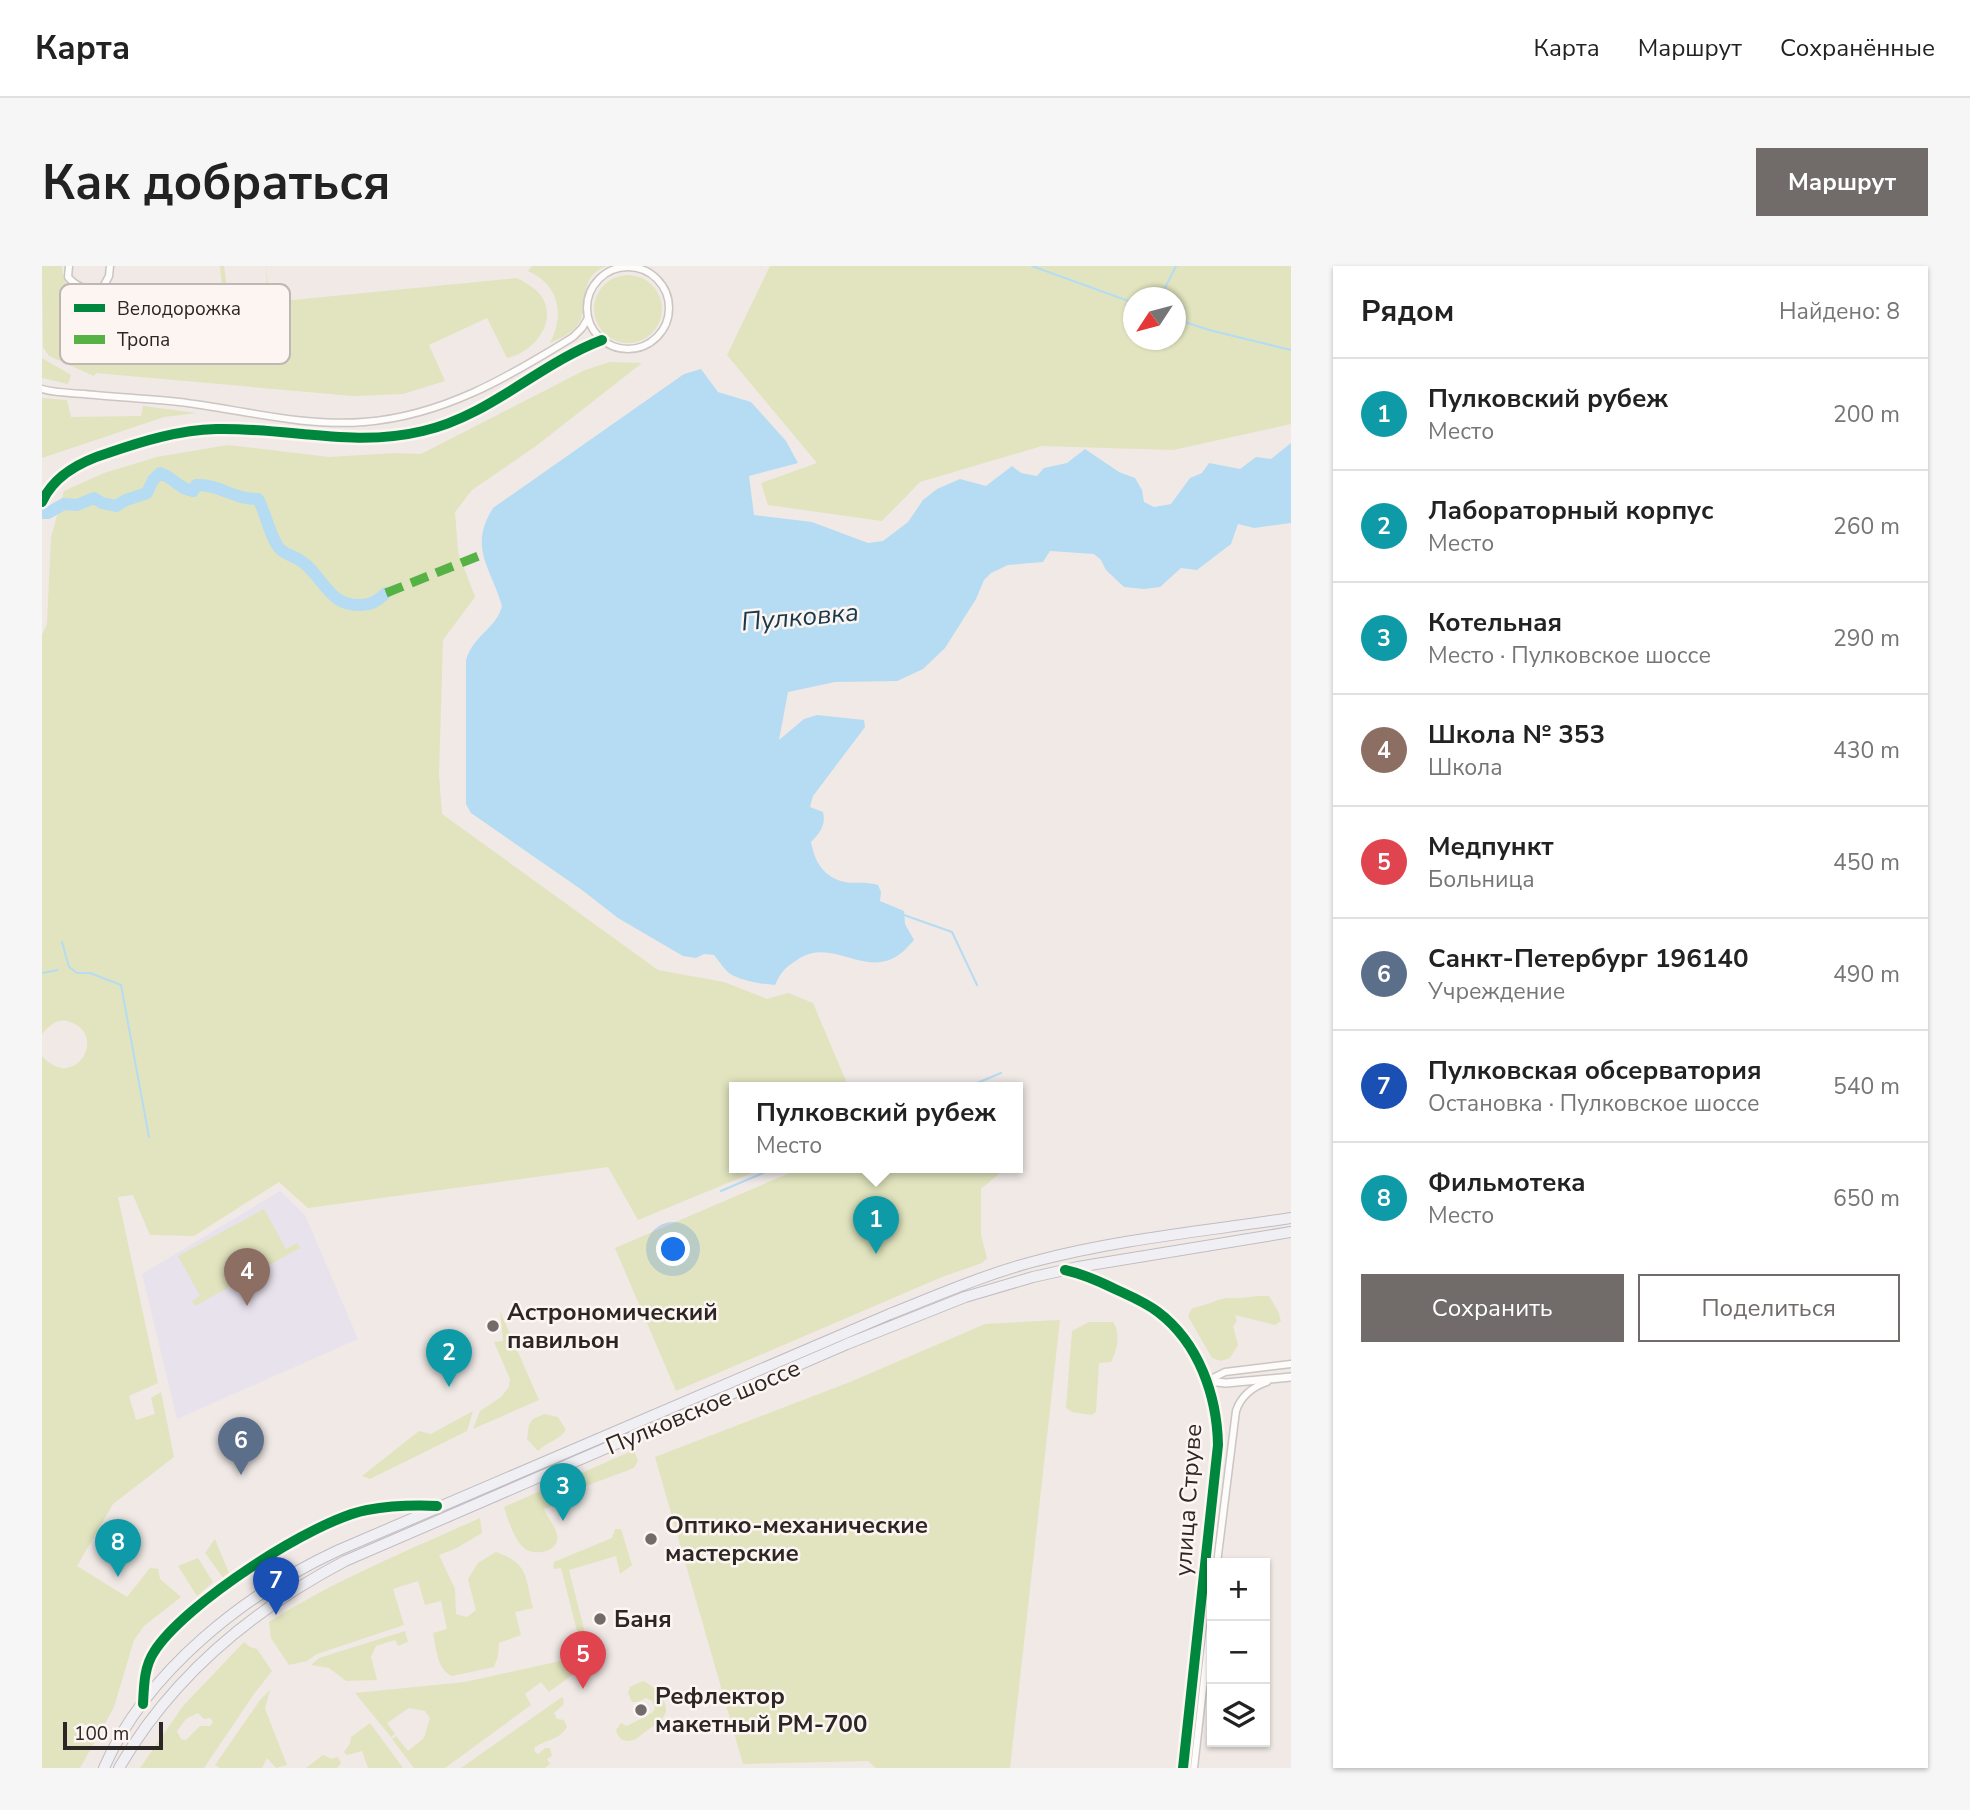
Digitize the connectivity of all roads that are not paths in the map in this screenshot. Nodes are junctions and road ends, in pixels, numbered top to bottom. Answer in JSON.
{"nodes":[{"id":1,"x":69,"y":266,"type":"edge"},
{"id":2,"x":110,"y":266,"type":"edge"},
{"id":3,"x":74,"y":284,"type":"edge"},
{"id":4,"x":105,"y":284,"type":"edge"},
{"id":5,"x":588,"y":318,"type":"junction"},
{"id":6,"x":602,"y":340,"type":"junction"},
{"id":7,"x":42,"y":389,"type":"edge"},
{"id":8,"x":42,"y":502,"type":"edge"},
{"id":9,"x":1291,"y":1219,"type":"edge"},
{"id":10,"x":1291,"y":1232,"type":"edge"},
{"id":11,"x":1065,"y":1270,"type":"junction"},
{"id":12,"x":1291,"y":1364,"type":"edge"},
{"id":13,"x":1291,"y":1377,"type":"edge"},
{"id":14,"x":1279,"y":1378,"type":"junction"},
{"id":15,"x":1207,"y":1381,"type":"junction"},
{"id":16,"x":638,"y":1435,"type":"junction"},
{"id":17,"x":642,"y":1446,"type":"dead end"},
{"id":18,"x":437,"y":1506,"type":"junction"},
{"id":19,"x":1218,"y":1558,"type":"edge"},
{"id":20,"x":1211,"y":1621,"type":"edge"},
{"id":21,"x":143,"y":1704,"type":"junction"},
{"id":22,"x":104,"y":1768,"type":"edge"},
{"id":23,"x":119,"y":1768,"type":"edge"},
{"id":24,"x":1183,"y":1768,"type":"edge"},
{"id":25,"x":1194,"y":1768,"type":"edge"}],
"edges":[{"from":1,"to":3,"type":"street"},
{"from":2,"to":4,"type":"street"},
{"from":5,"to":6,"type":"street"},
{"from":5,"to":6,"type":"street"},
{"from":5,"to":7,"type":"street"},
{"from":6,"to":8,"type":"street"},
{"from":9,"to":18,"type":"highway","name":"Пулковское шоссе"},
{"from":10,"to":11,"type":"highway","name":"Пулковское шоссе"},
{"from":11,"to":15,"type":"street","name":"улица Струве"},
{"from":11,"to":16,"type":"highway","name":"Пулковское шоссе"},
{"from":12,"to":15,"type":"street"},
{"from":13,"to":14,"type":"street"},
{"from":14,"to":15,"type":"street"},
{"from":14,"to":19,"type":"street","name":"улица Струве"},
{"from":15,"to":24,"type":"street","name":"улица Струве"},
{"from":16,"to":17,"type":"street"},
{"from":16,"to":23,"type":"highway","name":"Пулковское шоссе"},
{"from":18,"to":21,"type":"highway","name":"Пулковское шоссе"},
{"from":18,"to":21,"type":"street","name":"Пулковское шоссе"},
{"from":20,"to":25,"type":"street","name":"улица Струве"},
{"from":21,"to":22,"type":"highway","name":"Пулковское шоссе"}]}
